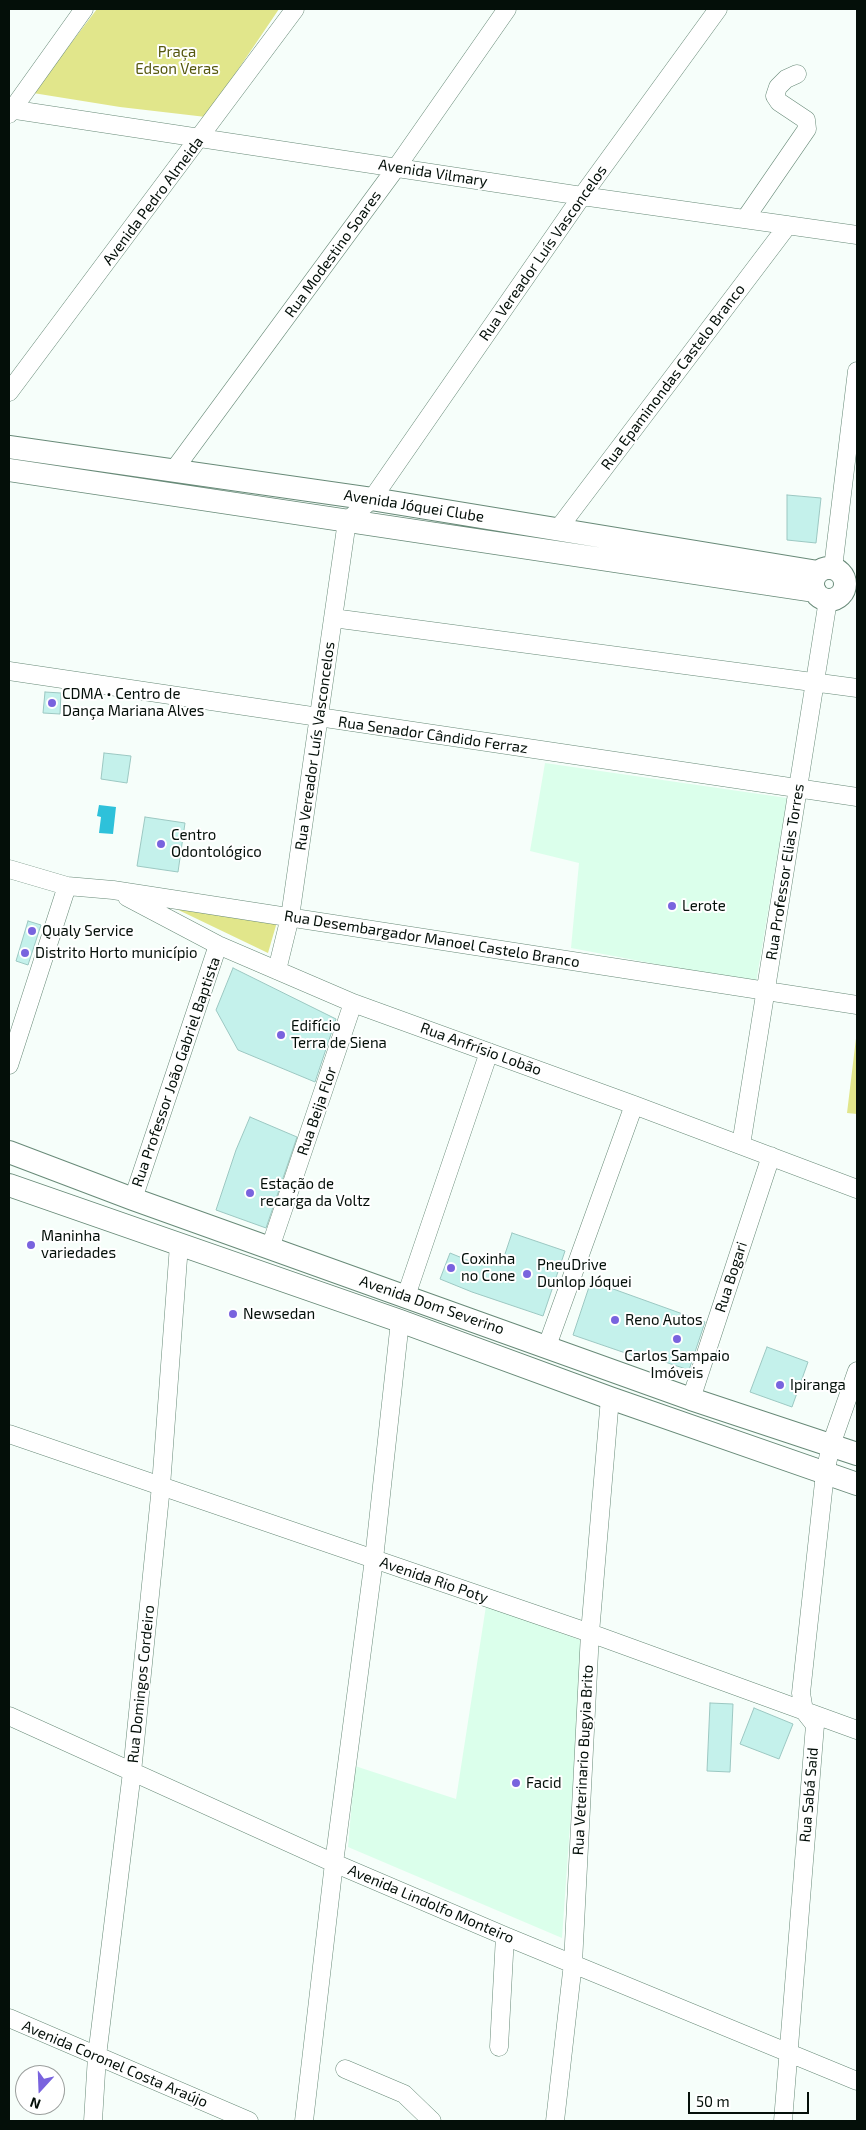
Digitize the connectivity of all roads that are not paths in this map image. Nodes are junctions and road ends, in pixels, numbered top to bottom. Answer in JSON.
{"nodes":[{"id":1,"x":84,"y":9,"type":"edge"},
{"id":2,"x":295,"y":9,"type":"edge"},
{"id":3,"x":507,"y":9,"type":"edge"},
{"id":4,"x":718,"y":9,"type":"edge"},
{"id":5,"x":797,"y":74,"type":"dead end"},
{"id":6,"x":10,"y":111,"type":"edge"},
{"id":7,"x":201,"y":137,"type":"junction"},
{"id":8,"x":396,"y":168,"type":"junction"},
{"id":9,"x":582,"y":196,"type":"junction"},
{"id":10,"x":745,"y":219,"type":"junction"},
{"id":11,"x":788,"y":225,"type":"junction"},
{"id":12,"x":857,"y":235,"type":"edge"},
{"id":13,"x":857,"y":371,"type":"edge"},
{"id":14,"x":9,"y":392,"type":"edge"},
{"id":15,"x":9,"y":447,"type":"edge"},
{"id":16,"x":9,"y":470,"type":"edge"},
{"id":17,"x":173,"y":472,"type":"junction"},
{"id":18,"x":372,"y":499,"type":"junction"},
{"id":19,"x":347,"y":521,"type":"junction"},
{"id":20,"x":558,"y":529,"type":"junction"},
{"id":21,"x":836,"y":585,"type":"edge"},
{"id":22,"x":333,"y":618,"type":"junction"},
{"id":23,"x":9,"y":671,"type":"edge"},
{"id":24,"x":815,"y":682,"type":"junction"},
{"id":25,"x":857,"y":688,"type":"edge"},
{"id":26,"x":319,"y":718,"type":"junction"},
{"id":27,"x":798,"y":788,"type":"junction"},
{"id":28,"x":857,"y":797,"type":"edge"},
{"id":29,"x":9,"y":869,"type":"edge"},
{"id":30,"x":67,"y":886,"type":"junction"},
{"id":31,"x":113,"y":890,"type":"junction"},
{"id":32,"x":290,"y":917,"type":"junction"},
{"id":33,"x":218,"y":945,"type":"junction"},
{"id":34,"x":277,"y":970,"type":"junction"},
{"id":35,"x":766,"y":991,"type":"junction"},
{"id":36,"x":353,"y":1003,"type":"junction"},
{"id":37,"x":857,"y":1005,"type":"edge"},
{"id":38,"x":489,"y":1052,"type":"junction"},
{"id":39,"x":9,"y":1065,"type":"edge"},
{"id":40,"x":634,"y":1105,"type":"junction"},
{"id":41,"x":741,"y":1145,"type":"junction"},
{"id":42,"x":9,"y":1152,"type":"edge"},
{"id":43,"x":771,"y":1156,"type":"junction"},
{"id":44,"x":9,"y":1185,"type":"edge"},
{"id":45,"x":857,"y":1189,"type":"edge"},
{"id":46,"x":133,"y":1199,"type":"junction"},
{"id":47,"x":179,"y":1245,"type":"junction"},
{"id":48,"x":270,"y":1248,"type":"junction"},
{"id":49,"x":406,"y":1296,"type":"junction"},
{"id":50,"x":400,"y":1321,"type":"junction"},
{"id":51,"x":547,"y":1346,"type":"junction"},
{"id":52,"x":857,"y":1371,"type":"edge"},
{"id":53,"x":610,"y":1398,"type":"junction"},
{"id":54,"x":691,"y":1398,"type":"junction"},
{"id":55,"x":9,"y":1434,"type":"edge"},
{"id":56,"x":831,"y":1445,"type":"junction"},
{"id":57,"x":857,"y":1454,"type":"edge"},
{"id":58,"x":825,"y":1473,"type":"junction"},
{"id":59,"x":857,"y":1484,"type":"edge"},
{"id":60,"x":161,"y":1486,"type":"junction"},
{"id":61,"x":374,"y":1559,"type":"junction"},
{"id":62,"x":590,"y":1633,"type":"junction"},
{"id":63,"x":804,"y":1711,"type":"junction"},
{"id":64,"x":9,"y":1716,"type":"edge"},
{"id":65,"x":857,"y":1730,"type":"edge"},
{"id":66,"x":132,"y":1772,"type":"junction"},
{"id":67,"x":334,"y":1863,"type":"junction"},
{"id":68,"x":505,"y":1936,"type":"junction"},
{"id":69,"x":573,"y":1963,"type":"junction"},
{"id":70,"x":9,"y":2018,"type":"edge"},
{"id":71,"x":498,"y":2047,"type":"dead end"},
{"id":72,"x":788,"y":2052,"type":"junction"},
{"id":73,"x":97,"y":2056,"type":"junction"},
{"id":74,"x":345,"y":2069,"type":"dead end"},
{"id":75,"x":857,"y":2081,"type":"edge"},
{"id":76,"x":93,"y":2121,"type":"edge"},
{"id":77,"x":249,"y":2121,"type":"edge"},
{"id":78,"x":304,"y":2121,"type":"edge"},
{"id":79,"x":432,"y":2121,"type":"edge"},
{"id":80,"x":555,"y":2121,"type":"edge"},
{"id":81,"x":783,"y":2121,"type":"edge"}],
"edges":[{"from":1,"to":6,"type":"street"},
{"from":2,"to":7,"type":"street","name":"Avenida Pedro Almeida"},
{"from":3,"to":8,"type":"street","name":"Rua Modestino Soares"},
{"from":4,"to":9,"type":"street","name":"Rua Vereador Luís Vasconcelos"},
{"from":5,"to":10,"type":"street"},
{"from":6,"to":7,"type":"street","name":"Avenida Vilmary"},
{"from":7,"to":8,"type":"street","name":"Avenida Vilmary"},
{"from":7,"to":14,"type":"street","name":"Avenida Pedro Almeida"},
{"from":8,"to":9,"type":"street","name":"Avenida Vilmary"},
{"from":8,"to":17,"type":"street","name":"Rua Modestino Soares"},
{"from":9,"to":10,"type":"street","name":"Avenida Vilmary"},
{"from":9,"to":18,"type":"street","name":"Rua Vereador Luís Vasconcelos"},
{"from":10,"to":11,"type":"street","name":"Avenida Vilmary"},
{"from":11,"to":12,"type":"street","name":"Avenida Vilmary"},
{"from":11,"to":20,"type":"street","name":"Rua Epaminondas Castelo Branco"},
{"from":13,"to":21,"type":"street","name":"Rua Professor Elias Torres"},
{"from":15,"to":17,"type":"main road","name":"Avenida Jóquei Clube"},
{"from":16,"to":19,"type":"main road","name":"Avenida Jóquei Clube"},
{"from":17,"to":18,"type":"main road","name":"Avenida Jóquei Clube"},
{"from":18,"to":19,"type":"street","name":"Rua Vereador Luís Vasconcelos"},
{"from":18,"to":20,"type":"main road","name":"Avenida Jóquei Clube"},
{"from":19,"to":21,"type":"main road","name":"Avenida Jóquei Clube"},
{"from":19,"to":22,"type":"street","name":"Rua Vereador Luís Vasconcelos"},
{"from":20,"to":21,"type":"main road","name":"Avenida Jóquei Clube"},
{"from":21,"to":24,"type":"street","name":"Rua Professor Elias Torres"},
{"from":22,"to":24,"type":"street"},
{"from":22,"to":26,"type":"street","name":"Rua Vereador Luís Vasconcelos"},
{"from":23,"to":26,"type":"street","name":"Rua Senador Cândido Ferraz"},
{"from":24,"to":25,"type":"street"},
{"from":24,"to":27,"type":"street","name":"Rua Professor Elias Torres"},
{"from":26,"to":27,"type":"street","name":"Rua Senador Cândido Ferraz"},
{"from":26,"to":32,"type":"street","name":"Rua Vereador Luís Vasconcelos"},
{"from":27,"to":28,"type":"street","name":"Rua Senador Cândido Ferraz"},
{"from":27,"to":35,"type":"street","name":"Rua Professor Elias Torres"},
{"from":29,"to":30,"type":"street","name":"Rua Desembargador Manoel Castelo Branco"},
{"from":30,"to":31,"type":"street","name":"Rua Desembargador Manoel Castelo Branco"},
{"from":30,"to":39,"type":"street"},
{"from":31,"to":32,"type":"street","name":"Rua Desembargador Manoel Castelo Branco"},
{"from":31,"to":33,"type":"street","name":"Rua Anfrísio Lobão"},
{"from":32,"to":34,"type":"street","name":"Rua Vereador Luís Vasconcelos"},
{"from":32,"to":35,"type":"street","name":"Rua Desembargador Manoel Castelo Branco"},
{"from":33,"to":34,"type":"street","name":"Rua Anfrísio Lobão"},
{"from":33,"to":46,"type":"street","name":"Rua Professor João Gabriel Baptista"},
{"from":34,"to":36,"type":"street","name":"Rua Anfrísio Lobão"},
{"from":35,"to":37,"type":"street","name":"Rua Desembargador Manoel Castelo Branco"},
{"from":35,"to":41,"type":"street","name":"Rua Professor Elias Torres"},
{"from":36,"to":38,"type":"street","name":"Rua Anfrísio Lobão"},
{"from":36,"to":48,"type":"street","name":"Rua Beija Flor"},
{"from":38,"to":40,"type":"street","name":"Rua Anfrísio Lobão"},
{"from":38,"to":49,"type":"street"},
{"from":40,"to":41,"type":"street","name":"Rua Anfrísio Lobão"},
{"from":40,"to":51,"type":"street"},
{"from":41,"to":43,"type":"street","name":"Rua Anfrísio Lobão"},
{"from":42,"to":46,"type":"main road","name":"Avenida Dom Severino"},
{"from":43,"to":45,"type":"street","name":"Rua Anfrísio Lobão"},
{"from":43,"to":54,"type":"street","name":"Rua Bogari"},
{"from":44,"to":47,"type":"main road","name":"Avenida Dom Severino"},
{"from":46,"to":48,"type":"main road","name":"Avenida Dom Severino"},
{"from":47,"to":50,"type":"main road","name":"Avenida Dom Severino"},
{"from":47,"to":60,"type":"street","name":"Rua Domingos Cordeiro"},
{"from":48,"to":49,"type":"main road","name":"Avenida Dom Severino"},
{"from":49,"to":51,"type":"main road","name":"Avenida Dom Severino"},
{"from":50,"to":53,"type":"main road","name":"Avenida Dom Severino"},
{"from":50,"to":61,"type":"street"},
{"from":51,"to":54,"type":"main road","name":"Avenida Dom Severino"},
{"from":52,"to":56,"type":"street","name":"Rua Sabá Said"},
{"from":53,"to":58,"type":"main road","name":"Avenida Dom Severino"},
{"from":53,"to":62,"type":"street","name":"Rua Veterinario Bugyia Brito"},
{"from":54,"to":56,"type":"main road","name":"Avenida Dom Severino"},
{"from":55,"to":60,"type":"street","name":"Avenida Rio Poty"},
{"from":56,"to":57,"type":"main road","name":"Avenida Dom Severino"},
{"from":56,"to":58,"type":"street","name":"Rua Sabá Said"},
{"from":58,"to":59,"type":"main road","name":"Avenida Dom Severino"},
{"from":58,"to":63,"type":"street","name":"Rua Sabá Said"},
{"from":60,"to":61,"type":"street","name":"Avenida Rio Poty"},
{"from":60,"to":66,"type":"street","name":"Rua Domingos Cordeiro"},
{"from":61,"to":62,"type":"street","name":"Avenida Rio Poty"},
{"from":61,"to":67,"type":"street"},
{"from":62,"to":63,"type":"street","name":"Avenida Rio Poty"},
{"from":62,"to":69,"type":"street","name":"Rua Veterinario Bugyia Brito"},
{"from":63,"to":65,"type":"street","name":"Avenida Rio Poty"},
{"from":63,"to":72,"type":"street","name":"Rua Sabá Said"},
{"from":64,"to":66,"type":"street","name":"Avenida Lindolfo Monteiro"},
{"from":66,"to":67,"type":"street","name":"Avenida Lindolfo Monteiro"},
{"from":66,"to":73,"type":"street","name":"Rua Domingos Cordeiro"},
{"from":67,"to":68,"type":"street","name":"Avenida Lindolfo Monteiro"},
{"from":67,"to":78,"type":"street"},
{"from":68,"to":69,"type":"street","name":"Avenida Lindolfo Monteiro"},
{"from":68,"to":71,"type":"street"},
{"from":69,"to":72,"type":"street","name":"Avenida Lindolfo Monteiro"},
{"from":69,"to":80,"type":"street","name":"Rua Veterinario Bugyia Brito"},
{"from":70,"to":73,"type":"street","name":"Avenida Coronel Costa Araújo"},
{"from":72,"to":75,"type":"street","name":"Avenida Lindolfo Monteiro"},
{"from":72,"to":81,"type":"street","name":"Rua Sabá Said"},
{"from":73,"to":76,"type":"street","name":"Rua Domingos Cordeiro"},
{"from":73,"to":77,"type":"street","name":"Avenida Coronel Costa Araújo"},
{"from":74,"to":79,"type":"street"}]}
